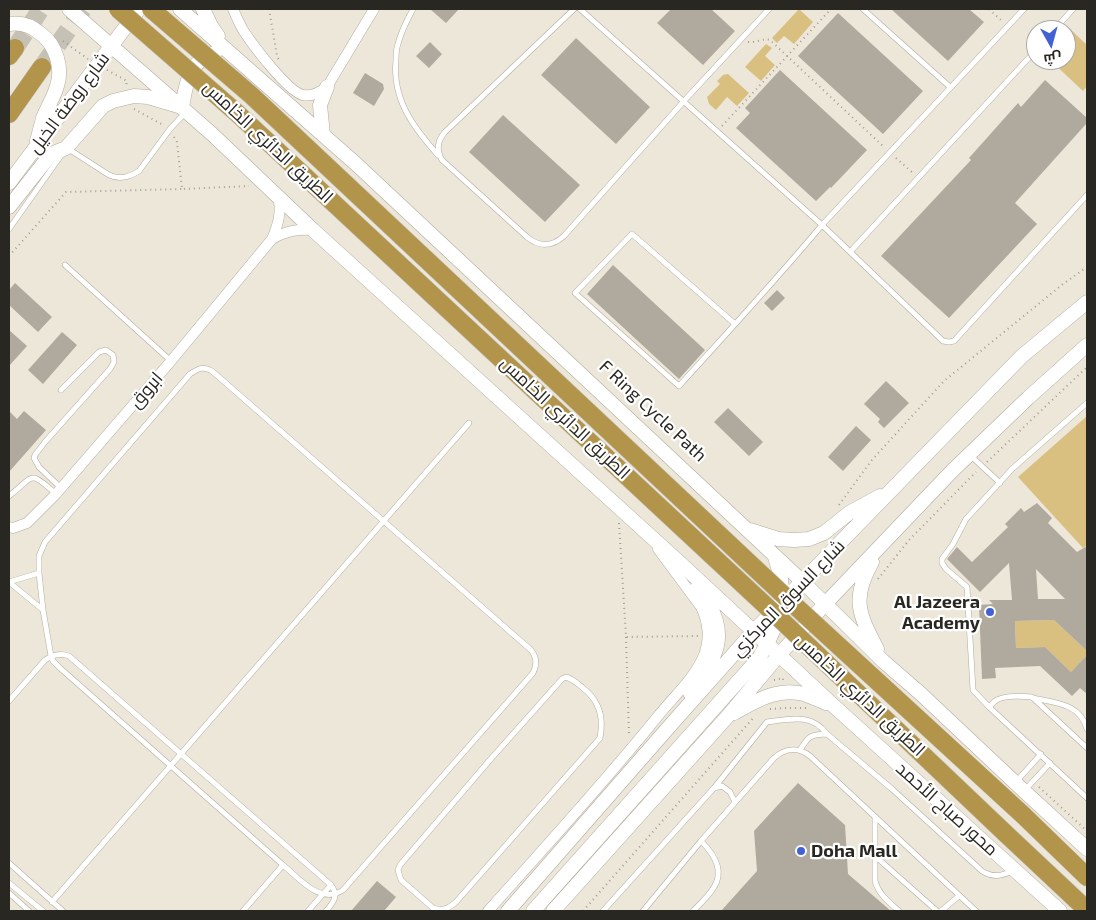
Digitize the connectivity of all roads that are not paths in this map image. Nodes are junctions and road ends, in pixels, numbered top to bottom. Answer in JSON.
{"nodes":[{"id":1,"x":68,"y":9,"type":"edge"},
{"id":2,"x":118,"y":9,"type":"edge"},
{"id":3,"x":139,"y":9,"type":"edge"},
{"id":4,"x":151,"y":9,"type":"edge"},
{"id":5,"x":180,"y":9,"type":"edge"},
{"id":6,"x":203,"y":9,"type":"edge"},
{"id":7,"x":233,"y":9,"type":"edge"},
{"id":8,"x":374,"y":9,"type":"edge"},
{"id":9,"x":413,"y":9,"type":"edge"},
{"id":10,"x":574,"y":9,"type":"edge"},
{"id":11,"x":580,"y":9,"type":"edge"},
{"id":12,"x":769,"y":9,"type":"edge"},
{"id":13,"x":863,"y":9,"type":"edge"},
{"id":14,"x":1024,"y":9,"type":"edge"},
{"id":15,"x":1074,"y":9,"type":"edge"},
{"id":16,"x":1064,"y":20,"type":"edge"},
{"id":17,"x":9,"y":24,"type":"edge"},
{"id":18,"x":112,"y":46,"type":"junction"},
{"id":19,"x":231,"y":52,"type":"junction"},
{"id":20,"x":1026,"y":61,"type":"edge"},
{"id":21,"x":42,"y":67,"type":"tunnel mouth"},
{"id":22,"x":327,"y":87,"type":"junction"},
{"id":23,"x":950,"y":87,"type":"junction"},
{"id":24,"x":684,"y":101,"type":"junction"},
{"id":25,"x":184,"y":109,"type":"junction"},
{"id":26,"x":9,"y":114,"type":"edge"},
{"id":27,"x":323,"y":135,"type":"junction"},
{"id":28,"x":36,"y":147,"type":"junction"},
{"id":29,"x":66,"y":148,"type":"junction"},
{"id":30,"x":439,"y":155,"type":"junction"},
{"id":31,"x":9,"y":183,"type":"edge"},
{"id":32,"x":1087,"y":196,"type":"edge"},
{"id":33,"x":278,"y":197,"type":"junction"},
{"id":34,"x":9,"y":207,"type":"edge"},
{"id":35,"x":822,"y":225,"type":"junction"},
{"id":36,"x":9,"y":229,"type":"edge"},
{"id":37,"x":313,"y":230,"type":"junction"},
{"id":38,"x":272,"y":239,"type":"junction"},
{"id":39,"x":850,"y":252,"type":"junction"},
{"id":40,"x":65,"y":265,"type":"dead end"},
{"id":41,"x":1087,"y":302,"type":"edge"},
{"id":42,"x":735,"y":324,"type":"junction"},
{"id":43,"x":1087,"y":345,"type":"edge"},
{"id":44,"x":171,"y":361,"type":"junction"},
{"id":45,"x":61,"y":390,"type":"dead end"},
{"id":46,"x":1087,"y":403,"type":"edge"},
{"id":47,"x":470,"y":423,"type":"dead end"},
{"id":48,"x":970,"y":454,"type":"junction"},
{"id":49,"x":1000,"y":483,"type":"junction"},
{"id":50,"x":894,"y":488,"type":"junction"},
{"id":51,"x":58,"y":491,"type":"junction"},
{"id":52,"x":9,"y":496,"type":"edge"},
{"id":53,"x":384,"y":522,"type":"junction"},
{"id":54,"x":9,"y":527,"type":"edge"},
{"id":55,"x":745,"y":528,"type":"junction"},
{"id":56,"x":644,"y":531,"type":"junction"},
{"id":57,"x":882,"y":544,"type":"junction"},
{"id":58,"x":774,"y":555,"type":"junction"},
{"id":59,"x":679,"y":562,"type":"junction"},
{"id":60,"x":39,"y":573,"type":"junction"},
{"id":61,"x":803,"y":582,"type":"junction"},
{"id":62,"x":782,"y":603,"type":"junction"},
{"id":63,"x":825,"y":604,"type":"junction"},
{"id":64,"x":43,"y":610,"type":"junction"},
{"id":65,"x":754,"y":631,"type":"junction"},
{"id":66,"x":767,"y":644,"type":"junction"},
{"id":67,"x":51,"y":656,"type":"junction"},
{"id":68,"x":779,"y":656,"type":"junction"},
{"id":69,"x":883,"y":661,"type":"junction"},
{"id":70,"x":1032,"y":697,"type":"junction"},
{"id":71,"x":9,"y":700,"type":"edge"},
{"id":72,"x":835,"y":707,"type":"junction"},
{"id":73,"x":989,"y":707,"type":"junction"},
{"id":74,"x":727,"y":717,"type":"junction"},
{"id":75,"x":668,"y":728,"type":"junction"},
{"id":76,"x":1087,"y":729,"type":"edge"},
{"id":77,"x":826,"y":734,"type":"junction"},
{"id":78,"x":1087,"y":748,"type":"edge"},
{"id":79,"x":800,"y":750,"type":"junction"},
{"id":80,"x":182,"y":753,"type":"junction"},
{"id":81,"x":1041,"y":754,"type":"junction"},
{"id":82,"x":1050,"y":763,"type":"junction"},
{"id":83,"x":171,"y":766,"type":"junction"},
{"id":84,"x":1019,"y":787,"type":"junction"},
{"id":85,"x":714,"y":788,"type":"junction"},
{"id":86,"x":1087,"y":797,"type":"edge"},
{"id":87,"x":735,"y":802,"type":"junction"},
{"id":88,"x":540,"y":805,"type":"joint"},
{"id":89,"x":875,"y":817,"type":"junction"},
{"id":90,"x":1005,"y":833,"type":"joint"},
{"id":91,"x":701,"y":841,"type":"junction"},
{"id":92,"x":1087,"y":850,"type":"edge"},
{"id":93,"x":875,"y":856,"type":"junction"},
{"id":94,"x":9,"y":863,"type":"edge"},
{"id":95,"x":283,"y":865,"type":"junction"},
{"id":96,"x":1015,"y":870,"type":"junction"},
{"id":97,"x":1087,"y":877,"type":"edge"},
{"id":98,"x":9,"y":883,"type":"edge"},
{"id":99,"x":331,"y":885,"type":"junction"},
{"id":100,"x":9,"y":893,"type":"edge"},
{"id":101,"x":323,"y":894,"type":"junction"},
{"id":102,"x":336,"y":894,"type":"junction"},
{"id":103,"x":959,"y":896,"type":"junction"},
{"id":104,"x":52,"y":902,"type":"junction"},
{"id":105,"x":1087,"y":910,"type":"edge"},
{"id":106,"x":29,"y":911,"type":"edge"},
{"id":107,"x":42,"y":911,"type":"edge"},
{"id":108,"x":63,"y":911,"type":"edge"},
{"id":109,"x":243,"y":911,"type":"edge"},
{"id":110,"x":308,"y":911,"type":"edge"},
{"id":111,"x":326,"y":911,"type":"edge"},
{"id":112,"x":488,"y":911,"type":"edge"},
{"id":113,"x":508,"y":911,"type":"edge"},
{"id":114,"x":533,"y":911,"type":"edge"},
{"id":115,"x":553,"y":911,"type":"edge"},
{"id":116,"x":603,"y":911,"type":"edge"},
{"id":117,"x":643,"y":911,"type":"edge"},
{"id":118,"x":693,"y":911,"type":"edge"},
{"id":119,"x":899,"y":911,"type":"edge"},
{"id":120,"x":937,"y":911,"type":"edge"},
{"id":121,"x":941,"y":911,"type":"edge"},
{"id":122,"x":976,"y":911,"type":"edge"},
{"id":123,"x":1060,"y":911,"type":"edge"}],
"edges":[{"from":1,"to":18,"type":"street","name":"الطريق الدائري الخامس"},
{"from":2,"to":90,"type":"highway","name":"الطريق الدائري الخامس","bridge":true},
{"from":3,"to":18,"type":"street","name":"شارع روضة الخيل"},
{"from":4,"to":97,"type":"highway","name":"الطريق الدائري الخامس","bridge":true},
{"from":5,"to":19,"type":"street"},
{"from":6,"to":19,"type":"street"},
{"from":7,"to":22,"type":"street"},
{"from":8,"to":22,"type":"street"},
{"from":9,"to":30,"type":"lane"},
{"from":10,"to":30,"type":"lane"},
{"from":11,"to":24,"type":"lane"},
{"from":12,"to":24,"type":"lane"},
{"from":13,"to":23,"type":"lane"},
{"from":14,"to":23,"type":"lane"},
{"from":15,"to":16,"type":"lane"},
{"from":17,"to":28,"type":"street"},
{"from":18,"to":25,"type":"street","name":"الطريق الدائري الخامس"},
{"from":18,"to":28,"type":"street","name":"شارع روضة الخيل"},
{"from":19,"to":25,"type":"street"},
{"from":19,"to":27,"type":"street"},
{"from":20,"to":39,"type":"lane"},
{"from":21,"to":26,"type":"highway"},
{"from":22,"to":27,"type":"street"},
{"from":23,"to":35,"type":"lane"},
{"from":24,"to":30,"type":"lane"},
{"from":24,"to":35,"type":"lane"},
{"from":25,"to":29,"type":"street"},
{"from":25,"to":29,"type":"lane"},
{"from":25,"to":33,"type":"street","name":"الطريق الدائري الخامس"},
{"from":27,"to":55,"type":"street"},
{"from":28,"to":31,"type":"street","name":"شارع روضة الخيل"},
{"from":29,"to":34,"type":"street"},
{"from":29,"to":36,"type":"lane"},
{"from":32,"to":39,"type":"lane"},
{"from":33,"to":37,"type":"street","name":"الطريق الدائري الخامس"},
{"from":33,"to":38,"type":"street","name":"ابروق"},
{"from":35,"to":39,"type":"lane"},
{"from":35,"to":42,"type":"lane"},
{"from":37,"to":38,"type":"street","name":"ابروق"},
{"from":37,"to":56,"type":"street","name":"الطريق الدائري الخامس"},
{"from":38,"to":44,"type":"street","name":"ابروق"},
{"from":40,"to":44,"type":"lane"},
{"from":41,"to":50,"type":"street","name":"شارع السوق المركزي"},
{"from":42,"to":42,"type":"lane"},
{"from":43,"to":48,"type":"street","name":"شارع السوق المركزي"},
{"from":44,"to":51,"type":"street","name":"ابروق"},
{"from":45,"to":51,"type":"lane"},
{"from":46,"to":49,"type":"lane"},
{"from":47,"to":53,"type":"lane"},
{"from":48,"to":49,"type":"lane"},
{"from":48,"to":57,"type":"street","name":"شارع السوق المركزي"},
{"from":49,"to":73,"type":"lane"},
{"from":50,"to":55,"type":"street"},
{"from":50,"to":61,"type":"street","name":"شارع السوق المركزي"},
{"from":51,"to":52,"type":"lane"},
{"from":51,"to":54,"type":"street","name":"ابروق"},
{"from":53,"to":60,"type":"lane"},
{"from":53,"to":80,"type":"lane"},
{"from":53,"to":102,"type":"lane"},
{"from":55,"to":58,"type":"street"},
{"from":56,"to":59,"type":"street","name":"الطريق الدائري الخامس"},
{"from":56,"to":112,"type":"street","name":"شارع السوق المركزي"},
{"from":57,"to":63,"type":"street","name":"شارع السوق المركزي"},
{"from":57,"to":69,"type":"street"},
{"from":58,"to":61,"type":"street"},
{"from":58,"to":62,"type":"street"},
{"from":59,"to":65,"type":"street","name":"الطريق الدائري الخامس"},
{"from":59,"to":75,"type":"street"},
{"from":60,"to":64,"type":"lane"},
{"from":60,"to":64,"type":"lane"},
{"from":61,"to":62,"type":"street","name":"شارع السوق المركزي"},
{"from":61,"to":63,"type":"street"},
{"from":62,"to":65,"type":"street","name":"شارع السوق المركزي"},
{"from":62,"to":66,"type":"street"},
{"from":63,"to":68,"type":"street","name":"شارع السوق المركزي"},
{"from":63,"to":69,"type":"street"},
{"from":64,"to":67,"type":"lane"},
{"from":65,"to":66,"type":"street","name":"الطريق الدائري الخامس"},
{"from":65,"to":75,"type":"street","name":"شارع السوق المركزي"},
{"from":66,"to":68,"type":"street","name":"الطريق الدائري الخامس"},
{"from":66,"to":114,"type":"street"},
{"from":67,"to":71,"type":"lane"},
{"from":67,"to":80,"type":"lane"},
{"from":67,"to":83,"type":"lane"},
{"from":68,"to":72,"type":"street","name":"الطريق الدائري الخامس"},
{"from":68,"to":74,"type":"street","name":"شارع السوق المركزي"},
{"from":69,"to":84,"type":"street"},
{"from":70,"to":73,"type":"lane"},
{"from":70,"to":76,"type":"lane"},
{"from":70,"to":78,"type":"lane"},
{"from":72,"to":74,"type":"street"},
{"from":72,"to":96,"type":"street","name":"محور صباح الأحمد"},
{"from":73,"to":81,"type":"lane"},
{"from":74,"to":115,"type":"street","name":"شارع السوق المركزي"},
{"from":75,"to":113,"type":"street","name":"شارع السوق المركزي"},
{"from":77,"to":79,"type":"lane"},
{"from":77,"to":85,"type":"lane"},
{"from":77,"to":96,"type":"lane"},
{"from":79,"to":87,"type":"lane"},
{"from":79,"to":89,"type":"lane"},
{"from":80,"to":83,"type":"lane"},
{"from":80,"to":99,"type":"lane"},
{"from":81,"to":82,"type":"lane"},
{"from":81,"to":84,"type":"lane"},
{"from":82,"to":84,"type":"lane"},
{"from":82,"to":86,"type":"lane"},
{"from":83,"to":95,"type":"lane"},
{"from":83,"to":104,"type":"lane"},
{"from":84,"to":92,"type":"street"},
{"from":85,"to":87,"type":"lane"},
{"from":85,"to":116,"type":"lane"},
{"from":87,"to":91,"type":"lane"},
{"from":88,"to":88,"type":"lane"},
{"from":89,"to":93,"type":"lane"},
{"from":89,"to":103,"type":"lane"},
{"from":90,"to":105,"type":"highway","name":"محور صباح الأحمد"},
{"from":91,"to":117,"type":"lane"},
{"from":91,"to":118,"type":"lane"},
{"from":93,"to":119,"type":"lane"},
{"from":93,"to":120,"type":"lane"},
{"from":94,"to":104,"type":"lane"},
{"from":95,"to":101,"type":"lane"},
{"from":95,"to":109,"type":"lane"},
{"from":96,"to":123,"type":"street","name":"محور صباح الأحمد"},
{"from":98,"to":107,"type":"lane"},
{"from":99,"to":101,"type":"lane"},
{"from":99,"to":102,"type":"lane"},
{"from":100,"to":106,"type":"lane"},
{"from":101,"to":102,"type":"lane"},
{"from":101,"to":110,"type":"lane"},
{"from":102,"to":111,"type":"lane"},
{"from":103,"to":121,"type":"lane"},
{"from":103,"to":122,"type":"lane"},
{"from":104,"to":108,"type":"lane"}]}
